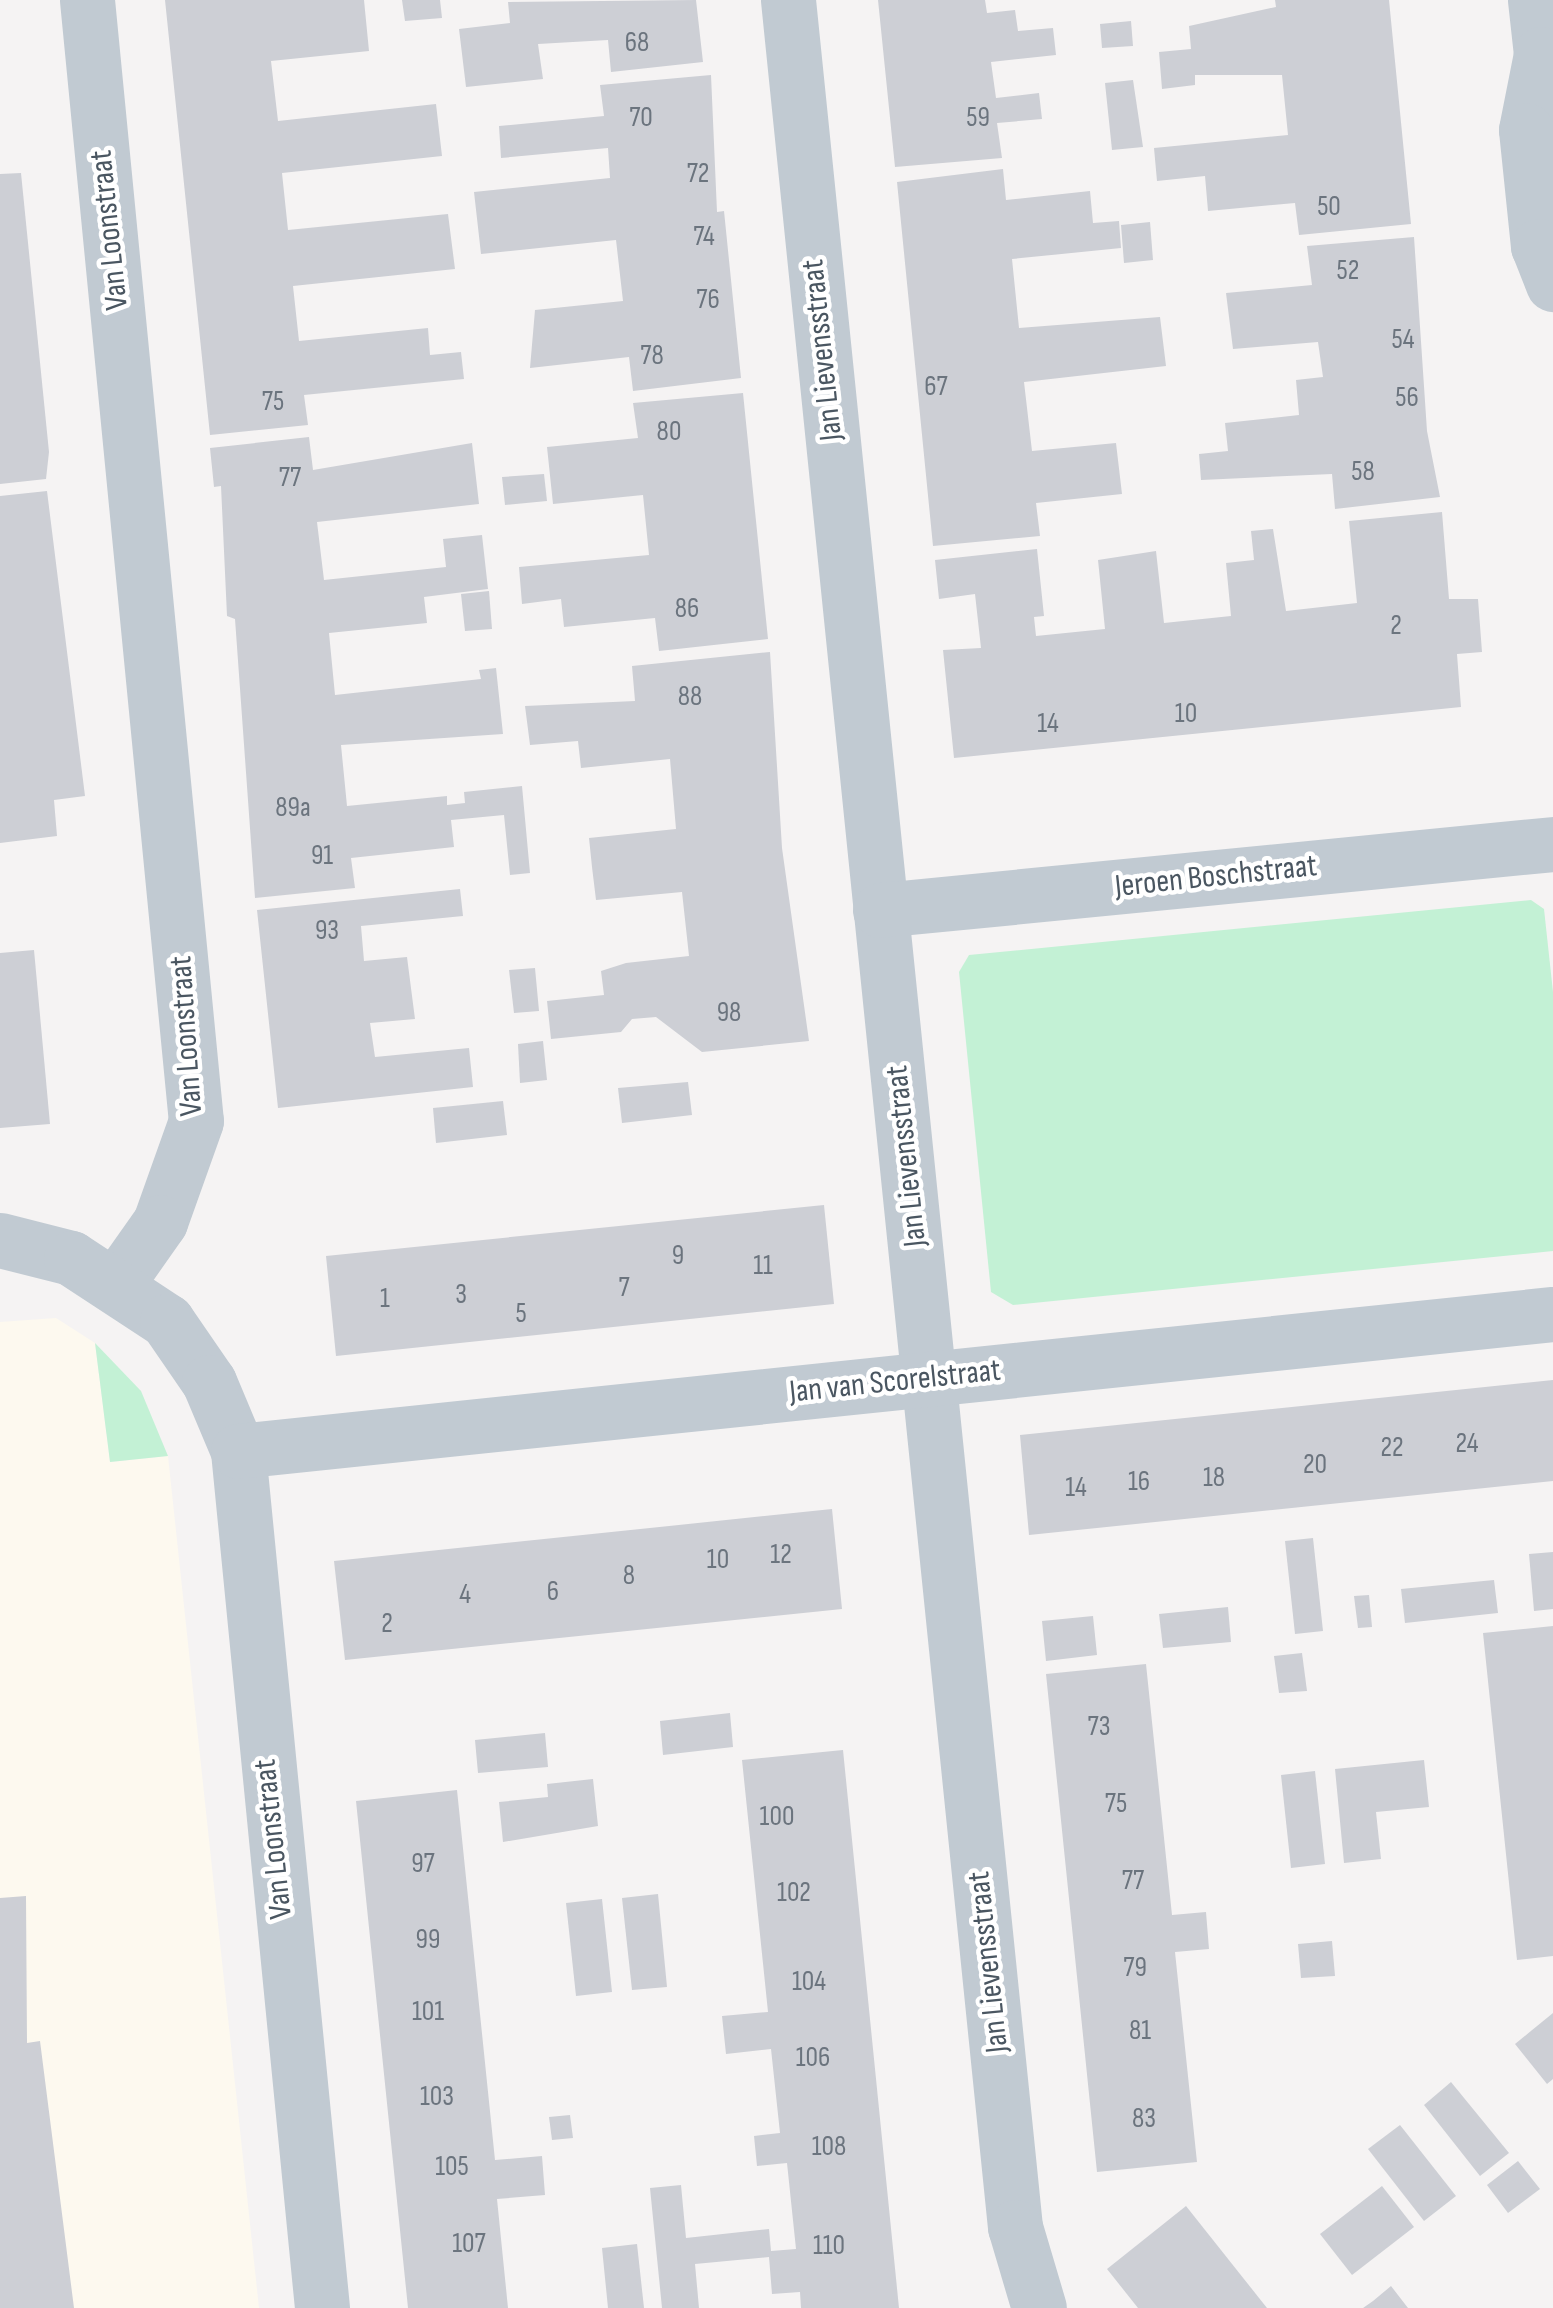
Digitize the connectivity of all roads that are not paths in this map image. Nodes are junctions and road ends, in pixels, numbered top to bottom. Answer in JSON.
{"nodes":[{"id":1,"x":87,"y":0,"type":"edge"},
{"id":2,"x":788,"y":0,"type":"edge"},
{"id":3,"x":1535,"y":0,"type":"edge"},
{"id":4,"x":1540,"y":134,"type":"edge"},
{"id":5,"x":1553,"y":284,"type":"edge"},
{"id":6,"x":1553,"y":844,"type":"edge"},
{"id":7,"x":880,"y":910,"type":"junction"},
{"id":8,"x":0,"y":1240,"type":"edge"},
{"id":9,"x":116,"y":1283,"type":"junction"},
{"id":10,"x":1553,"y":1314,"type":"edge"},
{"id":11,"x":932,"y":1378,"type":"junction"},
{"id":12,"x":238,"y":1451,"type":"junction"},
{"id":13,"x":322,"y":2308,"type":"edge"},
{"id":14,"x":1039,"y":2308,"type":"edge"}],
"edges":[{"from":1,"to":9,"type":"street","name":"Van Loonstraat"},
{"from":2,"to":7,"type":"street","name":"Jan Lievensstraat"},
{"from":3,"to":4,"type":"street"},
{"from":4,"to":5,"type":"street"},
{"from":6,"to":7,"type":"street","name":"Jeroen Boschstraat"},
{"from":7,"to":11,"type":"street","name":"Jan Lievensstraat"},
{"from":8,"to":9,"type":"street"},
{"from":9,"to":12,"type":"street","name":"Van Loonstraat"},
{"from":10,"to":11,"type":"street","name":"Jan van Scorelstraat"},
{"from":11,"to":12,"type":"street","name":"Jan van Scorelstraat"},
{"from":11,"to":14,"type":"street","name":"Jan Lievensstraat"},
{"from":12,"to":13,"type":"street","name":"Van Loonstraat"}]}
